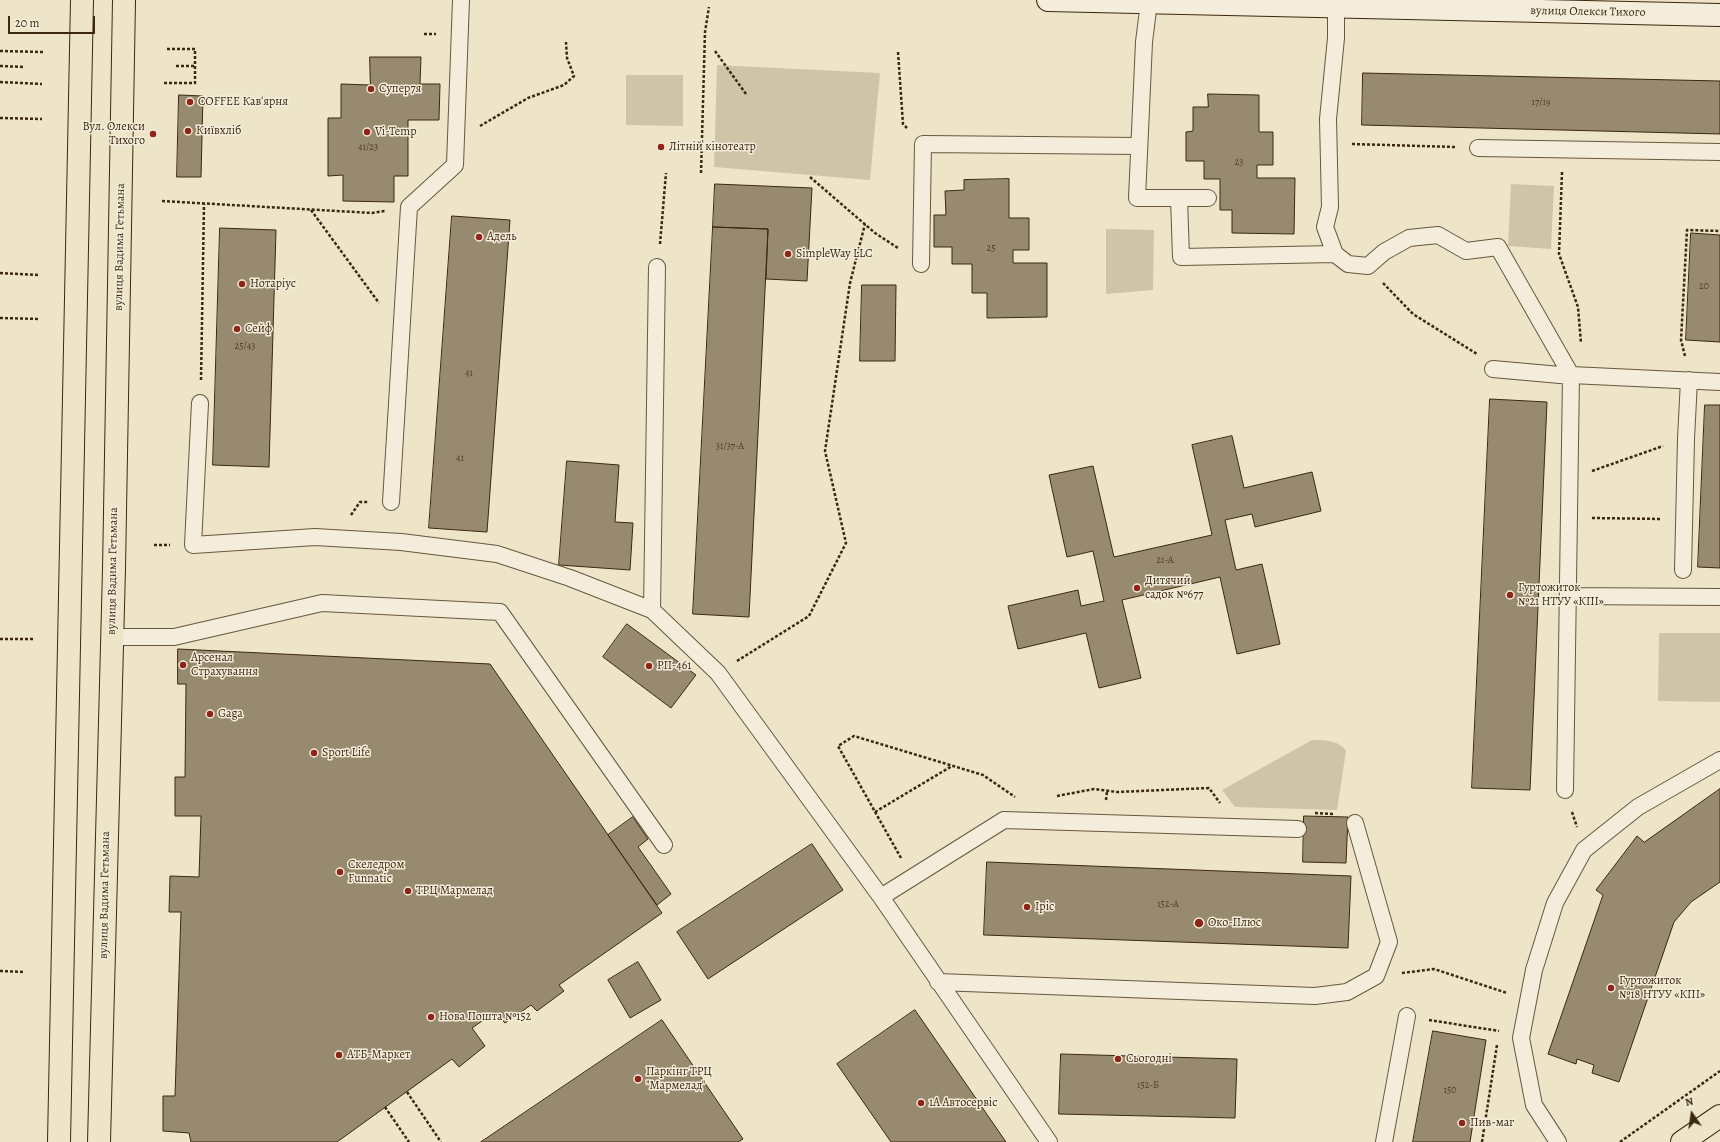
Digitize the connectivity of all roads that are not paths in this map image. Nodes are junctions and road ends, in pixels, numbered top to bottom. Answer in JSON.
{"nodes":[{"id":1,"x":82,"y":0,"type":"edge"},
{"id":2,"x":124,"y":0,"type":"edge"},
{"id":3,"x":461,"y":0,"type":"edge"},
{"id":4,"x":1048,"y":0,"type":"edge"},
{"id":5,"x":1149,"y":2,"type":"junction"},
{"id":6,"x":1421,"y":4,"type":"edge"},
{"id":7,"x":1336,"y":6,"type":"junction"},
{"id":8,"x":1720,"y":15,"type":"edge"},
{"id":9,"x":1139,"y":146,"type":"junction"},
{"id":10,"x":1478,"y":148,"type":"road end"},
{"id":11,"x":1720,"y":152,"type":"edge"},
{"id":12,"x":1179,"y":198,"type":"junction"},
{"id":13,"x":1208,"y":198,"type":"dead end"},
{"id":14,"x":1335,"y":254,"type":"junction"},
{"id":15,"x":921,"y":264,"type":"dead end"},
{"id":16,"x":657,"y":267,"type":"dead end"},
{"id":17,"x":1500,"y":369,"type":"road end"},
{"id":18,"x":1571,"y":376,"type":"junction"},
{"id":19,"x":1689,"y":380,"type":"junction"},
{"id":20,"x":1720,"y":382,"type":"edge"},
{"id":21,"x":200,"y":403,"type":"road end"},
{"id":22,"x":392,"y":502,"type":"dead end"},
{"id":23,"x":1683,"y":570,"type":"dead end"},
{"id":24,"x":1568,"y":596,"type":"junction"},
{"id":25,"x":1720,"y":597,"type":"edge"},
{"id":26,"x":652,"y":610,"type":"junction"},
{"id":27,"x":112,"y":637,"type":"junction"},
{"id":28,"x":1720,"y":760,"type":"edge"},
{"id":29,"x":1565,"y":790,"type":"road end"},
{"id":30,"x":1355,"y":823,"type":"dead end"},
{"id":31,"x":1298,"y":829,"type":"dead end"},
{"id":32,"x":664,"y":845,"type":"dead end"},
{"id":33,"x":881,"y":897,"type":"junction"},
{"id":34,"x":938,"y":982,"type":"junction"},
{"id":35,"x":1407,"y":1016,"type":"road end"},
{"id":36,"x":1720,"y":1116,"type":"edge"},
{"id":37,"x":59,"y":1142,"type":"edge"},
{"id":38,"x":99,"y":1142,"type":"edge"},
{"id":39,"x":1049,"y":1142,"type":"edge"},
{"id":40,"x":1384,"y":1142,"type":"edge"},
{"id":41,"x":1558,"y":1142,"type":"edge"},
{"id":42,"x":1682,"y":1142,"type":"edge"}],
"edges":[{"from":1,"to":37,"type":"main road"},
{"from":2,"to":27,"type":"main road","name":"вулиця Вадима Гетьмана"},
{"from":3,"to":22,"type":"lane"},
{"from":4,"to":5,"type":"street","name":"вулиця Олекси Тихого"},
{"from":5,"to":7,"type":"street","name":"вулиця Олекси Тихого"},
{"from":5,"to":9,"type":"lane"},
{"from":6,"to":7,"type":"street","name":"вулиця Олекси Тихого"},
{"from":6,"to":8,"type":"street","name":"вулиця Олекси Тихого"},
{"from":7,"to":14,"type":"lane"},
{"from":9,"to":12,"type":"lane"},
{"from":9,"to":15,"type":"lane"},
{"from":10,"to":11,"type":"lane"},
{"from":12,"to":13,"type":"lane"},
{"from":12,"to":14,"type":"lane"},
{"from":14,"to":18,"type":"lane"},
{"from":16,"to":26,"type":"lane"},
{"from":17,"to":18,"type":"lane"},
{"from":18,"to":19,"type":"lane"},
{"from":18,"to":24,"type":"lane"},
{"from":19,"to":20,"type":"lane"},
{"from":19,"to":23,"type":"lane"},
{"from":21,"to":26,"type":"lane"},
{"from":24,"to":25,"type":"lane"},
{"from":24,"to":29,"type":"lane"},
{"from":26,"to":33,"type":"lane"},
{"from":27,"to":32,"type":"lane"},
{"from":27,"to":38,"type":"main road","name":"вулиця Вадима Гетьмана"},
{"from":28,"to":41,"type":"lane"},
{"from":30,"to":34,"type":"lane"},
{"from":31,"to":33,"type":"lane"},
{"from":33,"to":34,"type":"lane"},
{"from":34,"to":39,"type":"lane"},
{"from":35,"to":40,"type":"lane"},
{"from":36,"to":42,"type":"main road"}]}
